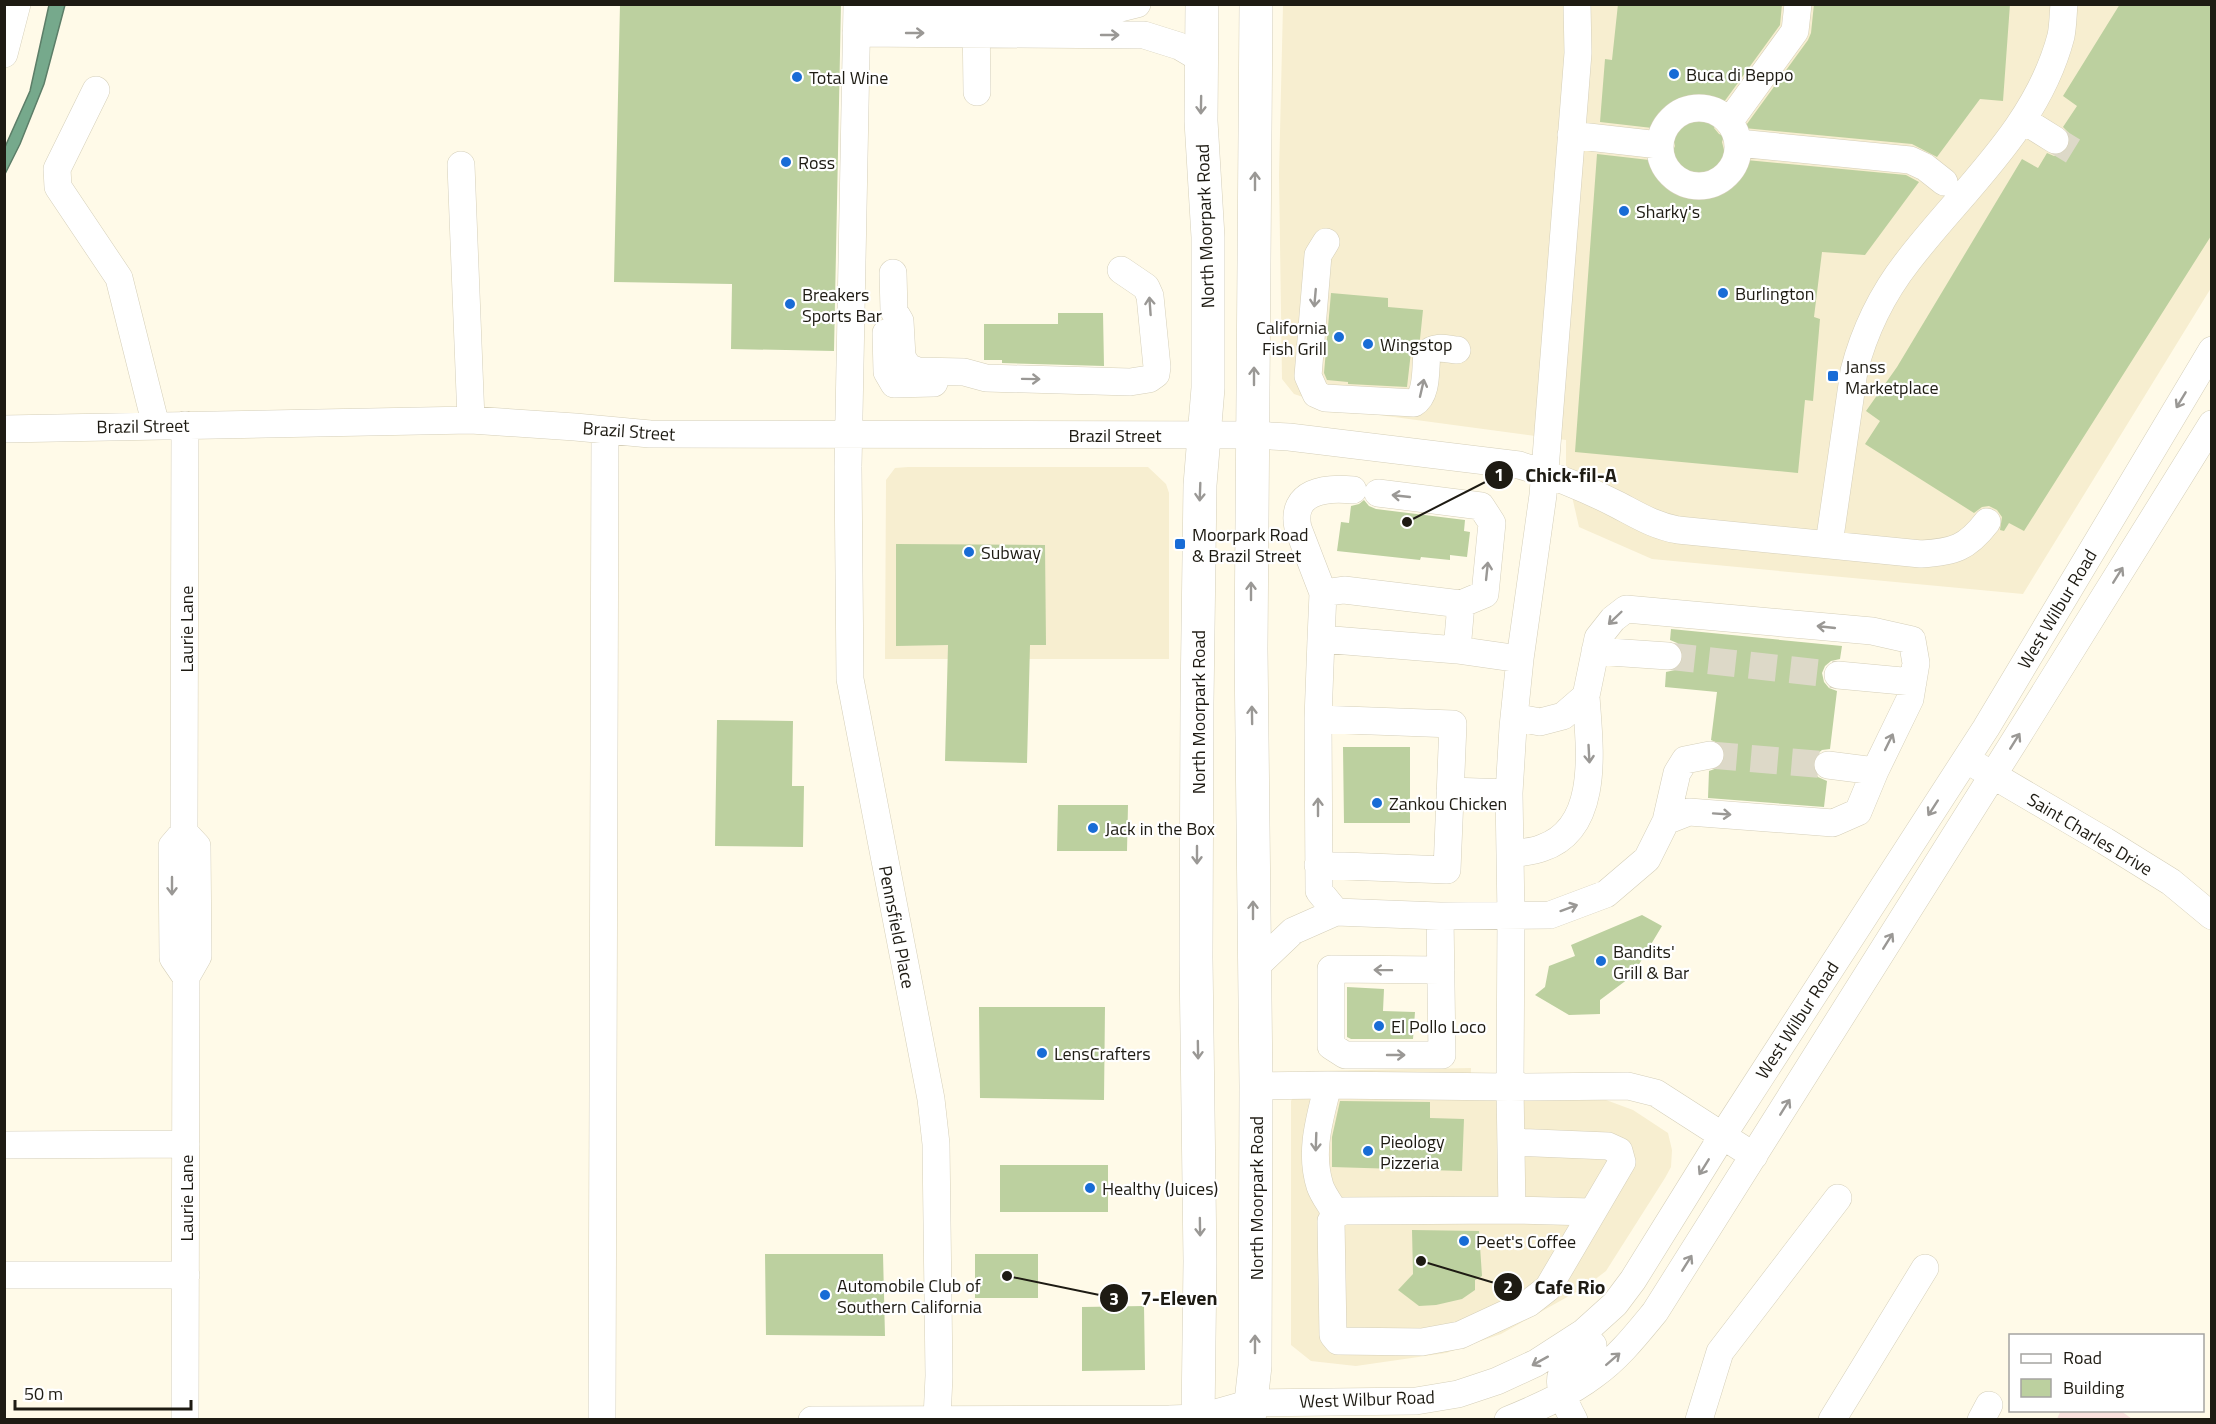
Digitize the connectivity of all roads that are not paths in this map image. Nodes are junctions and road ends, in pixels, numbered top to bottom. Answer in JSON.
{"nodes":[{"id":1,"x":17,"y":4,"type":"edge"},
{"id":2,"x":1137,"y":4,"type":"edge"},
{"id":3,"x":1202,"y":4,"type":"edge"},
{"id":4,"x":1257,"y":4,"type":"edge"},
{"id":5,"x":1577,"y":4,"type":"edge"},
{"id":6,"x":1798,"y":4,"type":"edge"},
{"id":7,"x":2064,"y":4,"type":"edge"},
{"id":8,"x":857,"y":16,"type":"edge"},
{"id":9,"x":976,"y":16,"type":"edge"},
{"id":10,"x":4,"y":54,"type":"edge"},
{"id":11,"x":1201,"y":58,"type":"junction"},
{"id":12,"x":96,"y":90,"type":"dead end"},
{"id":13,"x":977,"y":92,"type":"dead end"},
{"id":14,"x":2023,"y":120,"type":"junction"},
{"id":15,"x":1733,"y":132,"type":"junction"},
{"id":16,"x":1571,"y":135,"type":"junction"},
{"id":17,"x":2055,"y":140,"type":"tunnel mouth"},
{"id":18,"x":1659,"y":145,"type":"junction"},
{"id":19,"x":461,"y":165,"type":"dead end"},
{"id":20,"x":1944,"y":182,"type":"dead end"},
{"id":21,"x":1326,"y":242,"type":"dead end"},
{"id":22,"x":1121,"y":270,"type":"dead end"},
{"id":23,"x":893,"y":273,"type":"dead end"},
{"id":24,"x":1457,"y":350,"type":"dead end"},
{"id":25,"x":2211,"y":350,"type":"edge"},
{"id":26,"x":471,"y":420,"type":"junction"},
{"id":27,"x":2211,"y":424,"type":"edge"},
{"id":28,"x":185,"y":425,"type":"junction"},
{"id":29,"x":156,"y":426,"type":"junction"},
{"id":30,"x":4,"y":429,"type":"edge"},
{"id":31,"x":604,"y":431,"type":"junction"},
{"id":32,"x":1205,"y":434,"type":"junction"},
{"id":33,"x":850,"y":435,"type":"junction"},
{"id":34,"x":1254,"y":435,"type":"junction"},
{"id":35,"x":1545,"y":472,"type":"junction"},
{"id":36,"x":1987,"y":522,"type":"dead end"},
{"id":37,"x":1829,"y":544,"type":"junction"},
{"id":38,"x":1323,"y":593,"type":"junction"},
{"id":39,"x":1461,"y":604,"type":"junction"},
{"id":40,"x":1321,"y":639,"type":"junction"},
{"id":41,"x":1457,"y":650,"type":"junction"},
{"id":42,"x":1595,"y":651,"type":"junction"},
{"id":43,"x":1668,"y":657,"type":"tunnel mouth"},
{"id":44,"x":1520,"y":659,"type":"junction"},
{"id":45,"x":1838,"y":675,"type":"tunnel mouth"},
{"id":46,"x":1913,"y":682,"type":"junction"},
{"id":47,"x":1586,"y":696,"type":"junction"},
{"id":48,"x":1514,"y":717,"type":"junction"},
{"id":49,"x":1318,"y":719,"type":"junction"},
{"id":50,"x":1710,"y":755,"type":"tunnel mouth"},
{"id":51,"x":1965,"y":759,"type":"junction"},
{"id":52,"x":1828,"y":765,"type":"tunnel mouth"},
{"id":53,"x":1875,"y":771,"type":"junction"},
{"id":54,"x":1992,"y":775,"type":"junction"},
{"id":55,"x":1450,"y":791,"type":"junction"},
{"id":56,"x":1509,"y":793,"type":"junction"},
{"id":57,"x":1666,"y":821,"type":"junction"},
{"id":58,"x":1510,"y":854,"type":"junction"},
{"id":59,"x":1318,"y":865,"type":"junction"},
{"id":60,"x":1336,"y":912,"type":"junction"},
{"id":61,"x":1440,"y":916,"type":"junction"},
{"id":62,"x":1511,"y":916,"type":"junction"},
{"id":63,"x":2211,"y":916,"type":"edge"},
{"id":64,"x":1253,"y":969,"type":"junction"},
{"id":65,"x":1441,"y":970,"type":"junction"},
{"id":66,"x":1328,"y":1085,"type":"junction"},
{"id":67,"x":1256,"y":1086,"type":"junction"},
{"id":68,"x":1510,"y":1087,"type":"junction"},
{"id":69,"x":1723,"y":1135,"type":"junction"},
{"id":70,"x":1511,"y":1142,"type":"junction"},
{"id":71,"x":186,"y":1144,"type":"junction"},
{"id":72,"x":4,"y":1145,"type":"edge"},
{"id":73,"x":1754,"y":1156,"type":"junction"},
{"id":74,"x":1838,"y":1198,"type":"dead end"},
{"id":75,"x":1512,"y":1210,"type":"junction"},
{"id":76,"x":1591,"y":1212,"type":"junction"},
{"id":77,"x":1336,"y":1214,"type":"junction"},
{"id":78,"x":1925,"y":1268,"type":"dead end"},
{"id":79,"x":4,"y":1275,"type":"edge"},
{"id":80,"x":186,"y":1275,"type":"junction"},
{"id":81,"x":1615,"y":1304,"type":"junction"},
{"id":82,"x":1562,"y":1394,"type":"junction"},
{"id":83,"x":1250,"y":1411,"type":"edge"},
{"id":84,"x":186,"y":1419,"type":"edge"},
{"id":85,"x":602,"y":1419,"type":"edge"},
{"id":86,"x":812,"y":1419,"type":"edge"},
{"id":87,"x":937,"y":1419,"type":"edge"},
{"id":88,"x":1051,"y":1419,"type":"edge"},
{"id":89,"x":1125,"y":1419,"type":"edge"},
{"id":90,"x":1200,"y":1419,"type":"edge"},
{"id":91,"x":1508,"y":1419,"type":"edge"},
{"id":92,"x":1574,"y":1419,"type":"edge"},
{"id":93,"x":1699,"y":1419,"type":"edge"},
{"id":94,"x":1832,"y":1419,"type":"edge"}],
"edges":[{"from":1,"to":10,"type":"street"},
{"from":2,"to":9,"type":"street"},
{"from":3,"to":11,"type":"main road","name":"North Moorpark Road"},
{"from":34,"to":4,"type":"main road","name":"North Moorpark Road","one_way":true},
{"from":5,"to":16,"type":"street"},
{"from":6,"to":15,"type":"street"},
{"from":7,"to":14,"type":"street"},
{"from":8,"to":9,"type":"street"},
{"from":8,"to":33,"type":"street","name":"Pennsfield Place"},
{"from":9,"to":11,"type":"street","one_way":true},
{"from":9,"to":13,"type":"street"},
{"from":11,"to":32,"type":"main road","name":"North Moorpark Road","one_way":true},
{"from":12,"to":29,"type":"street"},
{"from":14,"to":17,"type":"street"},
{"from":14,"to":37,"type":"street"},
{"from":15,"to":18,"type":"street"},
{"from":15,"to":18,"type":"street"},
{"from":15,"to":20,"type":"street"},
{"from":16,"to":18,"type":"street"},
{"from":16,"to":35,"type":"street"},
{"from":19,"to":26,"type":"street"},
{"from":21,"to":24,"type":"street","one_way":true},
{"from":23,"to":22,"type":"street","one_way":true},
{"from":25,"to":51,"type":"street","name":"West Wilbur Road","one_way":true},
{"from":26,"to":28,"type":"street","name":"Brazil Street"},
{"from":26,"to":31,"type":"street","name":"Brazil Street"},
{"from":54,"to":27,"type":"street","name":"West Wilbur Road","one_way":true},
{"from":28,"to":29,"type":"street","name":"Brazil Street"},
{"from":28,"to":71,"type":"street","name":"Laurie Lane"},
{"from":29,"to":30,"type":"street","name":"Brazil Street"},
{"from":31,"to":33,"type":"street","name":"Brazil Street"},
{"from":31,"to":85,"type":"street"},
{"from":32,"to":33,"type":"street","name":"Brazil Street"},
{"from":32,"to":34,"type":"street","name":"Brazil Street"},
{"from":32,"to":90,"type":"main road","name":"North Moorpark Road","one_way":true},
{"from":33,"to":87,"type":"street","name":"Pennsfield Place"},
{"from":34,"to":35,"type":"street","name":"Brazil Street"},
{"from":64,"to":34,"type":"main road","name":"North Moorpark Road","one_way":true},
{"from":35,"to":37,"type":"street","name":"Brazil Street"},
{"from":35,"to":44,"type":"street"},
{"from":36,"to":37,"type":"street","name":"Brazil Street"},
{"from":38,"to":39,"type":"street"},
{"from":39,"to":38,"type":"street","one_way":true},
{"from":38,"to":40,"type":"street"},
{"from":39,"to":41,"type":"street"},
{"from":40,"to":41,"type":"street"},
{"from":40,"to":49,"type":"street"},
{"from":41,"to":44,"type":"street"},
{"from":42,"to":43,"type":"street"},
{"from":46,"to":42,"type":"street","one_way":true},
{"from":42,"to":47,"type":"street"},
{"from":44,"to":48,"type":"street"},
{"from":45,"to":46,"type":"street"},
{"from":53,"to":46,"type":"street","one_way":true},
{"from":47,"to":48,"type":"street"},
{"from":47,"to":58,"type":"street","one_way":true},
{"from":48,"to":56,"type":"street"},
{"from":49,"to":55,"type":"street"},
{"from":59,"to":49,"type":"street","one_way":true},
{"from":50,"to":57,"type":"street"},
{"from":51,"to":54,"type":"street","name":"Saint Charles Drive"},
{"from":51,"to":69,"type":"street","name":"West Wilbur Road","one_way":true},
{"from":52,"to":53,"type":"street"},
{"from":57,"to":53,"type":"street","one_way":true},
{"from":54,"to":63,"type":"street","name":"Saint Charles Drive"},
{"from":73,"to":54,"type":"street","name":"West Wilbur Road","one_way":true},
{"from":55,"to":56,"type":"street"},
{"from":55,"to":59,"type":"street"},
{"from":56,"to":58,"type":"street"},
{"from":62,"to":57,"type":"street","one_way":true},
{"from":58,"to":62,"type":"street"},
{"from":59,"to":60,"type":"street"},
{"from":60,"to":61,"type":"street"},
{"from":60,"to":64,"type":"street"},
{"from":61,"to":62,"type":"street"},
{"from":61,"to":65,"type":"street"},
{"from":62,"to":68,"type":"street"},
{"from":64,"to":67,"type":"main road","name":"North Moorpark Road"},
{"from":65,"to":65,"type":"street","one_way":true},
{"from":66,"to":67,"type":"street"},
{"from":66,"to":68,"type":"street"},
{"from":66,"to":77,"type":"street","one_way":true},
{"from":83,"to":67,"type":"main road","name":"North Moorpark Road","one_way":true},
{"from":68,"to":69,"type":"street"},
{"from":68,"to":70,"type":"street"},
{"from":69,"to":73,"type":"street"},
{"from":69,"to":81,"type":"street","name":"West Wilbur Road","one_way":true},
{"from":70,"to":75,"type":"street"},
{"from":70,"to":76,"type":"street"},
{"from":71,"to":72,"type":"street"},
{"from":71,"to":80,"type":"street","name":"Laurie Lane"},
{"from":82,"to":73,"type":"street","name":"West Wilbur Road","one_way":true},
{"from":74,"to":93,"type":"street"},
{"from":75,"to":76,"type":"street"},
{"from":75,"to":77,"type":"street"},
{"from":76,"to":77,"type":"street"},
{"from":78,"to":94,"type":"street"},
{"from":79,"to":80,"type":"street"},
{"from":80,"to":84,"type":"street","name":"Laurie Lane"},
{"from":81,"to":82,"type":"street"},
{"from":81,"to":83,"type":"street","name":"West Wilbur Road","one_way":true},
{"from":82,"to":91,"type":"street","name":"West Wilbur Road"},
{"from":82,"to":92,"type":"street"},
{"from":83,"to":90,"type":"street","name":"West Wilbur Road"},
{"from":86,"to":87,"type":"street","name":"West Wilbur Road"},
{"from":87,"to":88,"type":"street","name":"West Wilbur Road"},
{"from":88,"to":89,"type":"street","name":"West Wilbur Road"},
{"from":89,"to":90,"type":"street","name":"West Wilbur Road"}]}
